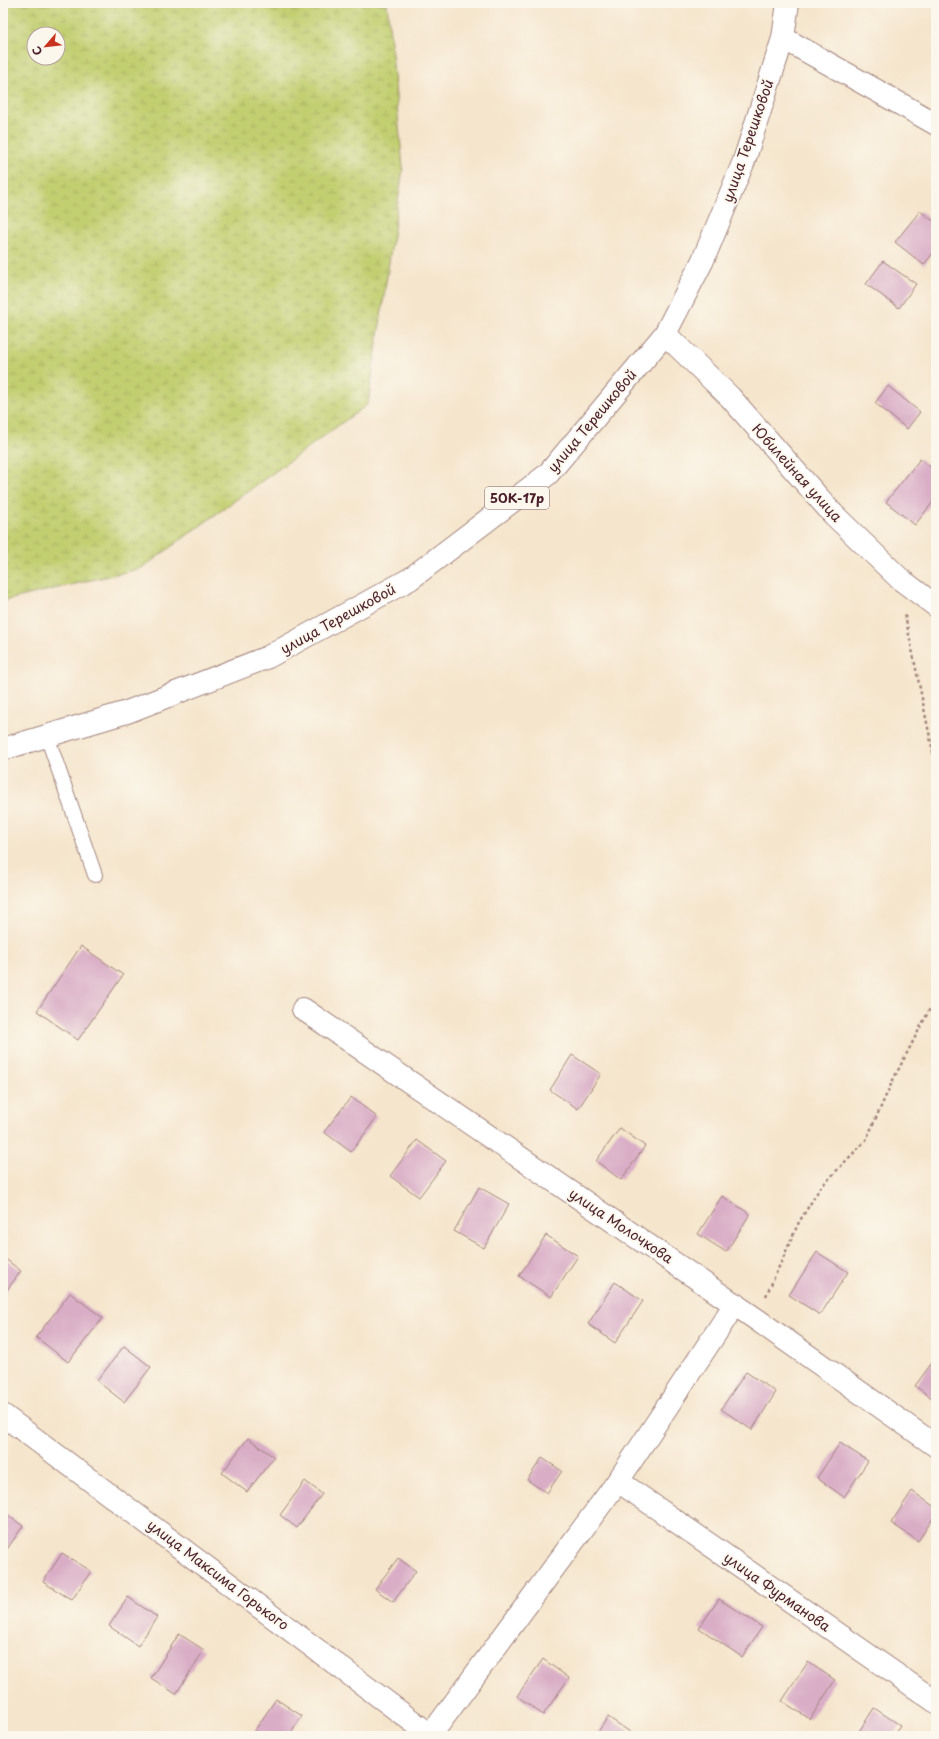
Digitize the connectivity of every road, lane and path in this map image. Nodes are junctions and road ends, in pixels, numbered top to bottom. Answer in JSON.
{"nodes":[{"id":1,"x":788,"y":3,"type":"edge"},
{"id":2,"x":783,"y":38,"type":"junction"},
{"id":3,"x":936,"y":124,"type":"edge"},
{"id":4,"x":665,"y":334,"type":"junction"},
{"id":5,"x":900,"y":579,"type":"junction"},
{"id":6,"x":936,"y":606,"type":"edge"},
{"id":7,"x":47,"y":736,"type":"junction"},
{"id":8,"x":3,"y":749,"type":"edge"},
{"id":9,"x":936,"y":767,"type":"edge"},
{"id":10,"x":95,"y":875,"type":"dead end"},
{"id":11,"x":936,"y":997,"type":"edge"},
{"id":12,"x":304,"y":1009,"type":"dead end"},
{"id":13,"x":734,"y":1304,"type":"junction"},
{"id":14,"x":756,"y":1319,"type":"junction"},
{"id":15,"x":3,"y":1415,"type":"edge"},
{"id":16,"x":936,"y":1446,"type":"edge"},
{"id":17,"x":618,"y":1481,"type":"junction"},
{"id":18,"x":936,"y":1702,"type":"edge"},
{"id":19,"x":431,"y":1736,"type":"edge"}],
"edges":[{"from":1,"to":2,"type":"street","name":"улица Терешковой","number":"50К-17р"},
{"from":2,"to":3,"type":"street"},
{"from":2,"to":4,"type":"street","name":"улица Терешковой","number":"50К-17р"},
{"from":4,"to":5,"type":"street","name":"Юбилейная улица"},
{"from":4,"to":7,"type":"street","name":"улица Терешковой","number":"50К-17р"},
{"from":5,"to":6,"type":"street","name":"Юбилейная улица"},
{"from":5,"to":9,"type":"path"},
{"from":7,"to":8,"type":"street","name":"улица Терешковой","number":"50К-17р"},
{"from":7,"to":10,"type":"lane"},
{"from":11,"to":14,"type":"path"},
{"from":12,"to":13,"type":"street","name":"улица Молочкова"},
{"from":13,"to":14,"type":"street","name":"улица Молочкова"},
{"from":13,"to":17,"type":"street"},
{"from":14,"to":16,"type":"street","name":"улица Молочкова"},
{"from":15,"to":19,"type":"street","name":"улица Максима Горького"},
{"from":17,"to":18,"type":"street","name":"улица Фурманова"},
{"from":17,"to":19,"type":"street"}]}
